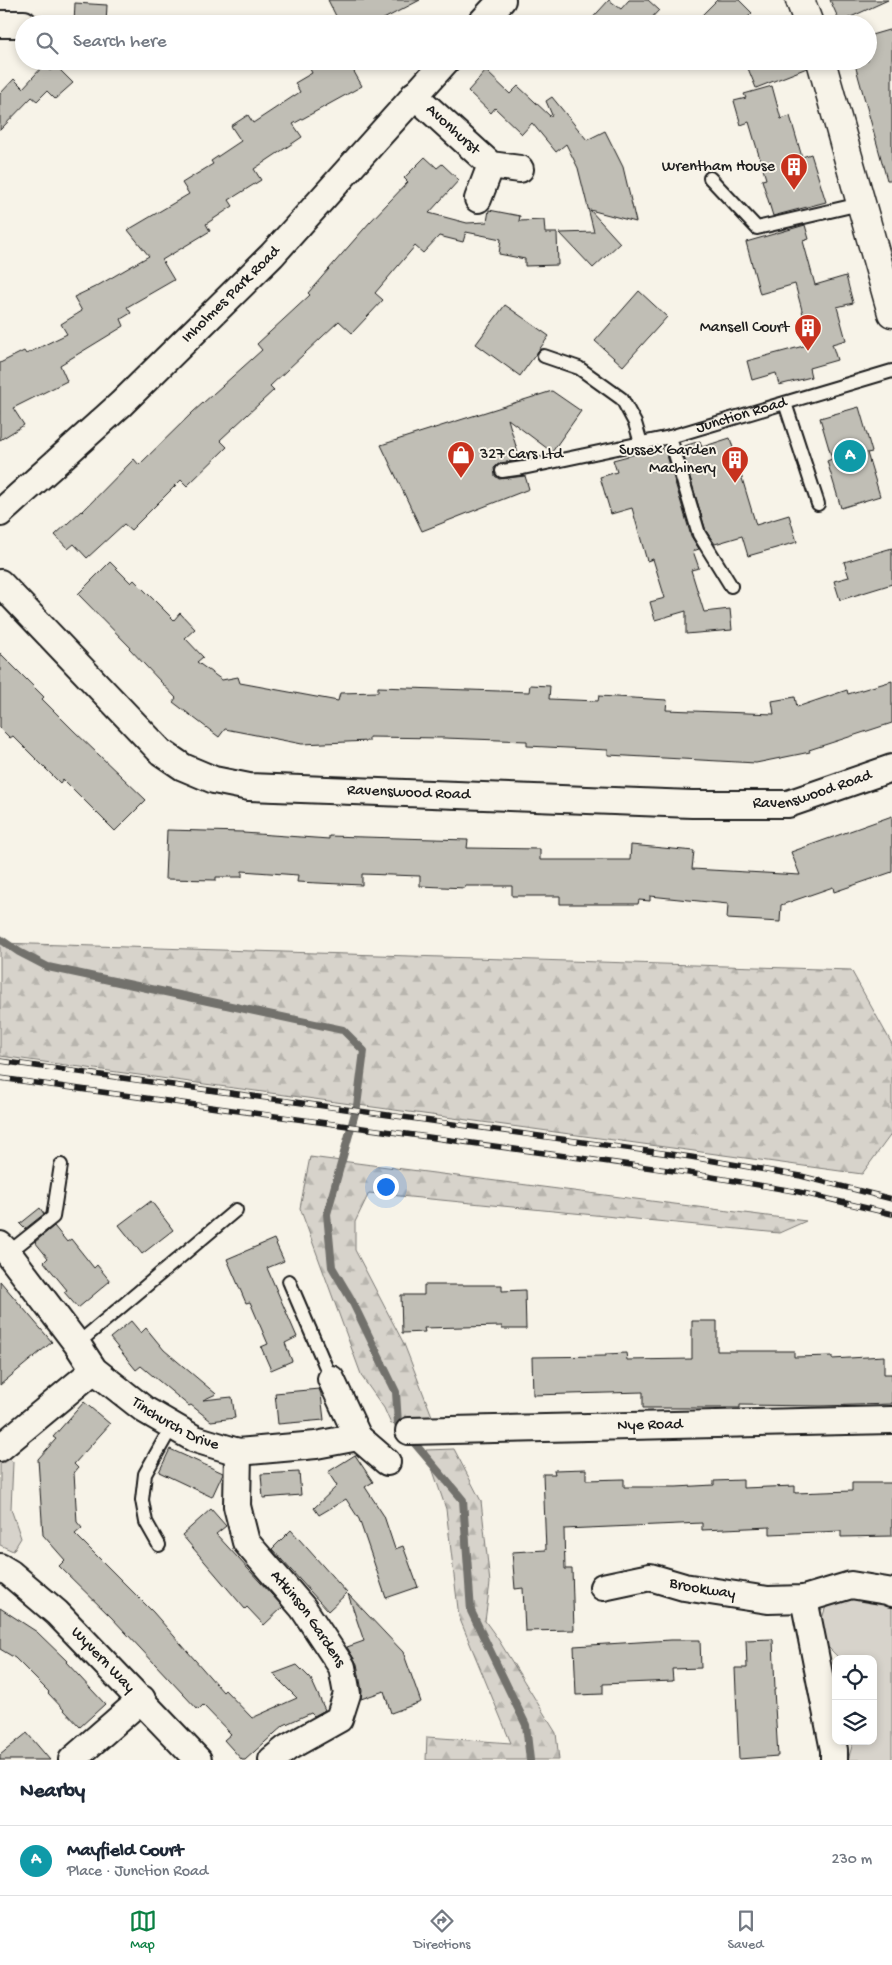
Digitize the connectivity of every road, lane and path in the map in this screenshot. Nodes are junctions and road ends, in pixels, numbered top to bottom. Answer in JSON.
{"nodes":[{"id":1,"x":502,"y":0,"type":"edge"},
{"id":2,"x":800,"y":0,"type":"edge"},
{"id":3,"x":488,"y":15,"type":"edge"},
{"id":4,"x":806,"y":15,"type":"edge"},
{"id":5,"x":15,"y":24,"type":"edge"},
{"id":6,"x":0,"y":25,"type":"edge"},
{"id":7,"x":438,"y":70,"type":"edge"},
{"id":8,"x":823,"y":70,"type":"edge"},
{"id":9,"x":414,"y":95,"type":"junction"},
{"id":10,"x":491,"y":165,"type":"junction"},
{"id":11,"x":520,"y":169,"type":"dead end"},
{"id":12,"x":710,"y":178,"type":"dead end"},
{"id":13,"x":478,"y":200,"type":"dead end"},
{"id":14,"x":860,"y":204,"type":"junction"},
{"id":15,"x":892,"y":313,"type":"edge"},
{"id":16,"x":544,"y":356,"type":"dead end"},
{"id":17,"x":892,"y":371,"type":"edge"},
{"id":18,"x":785,"y":403,"type":"junction"},
{"id":19,"x":670,"y":437,"type":"junction"},
{"id":20,"x":641,"y":443,"type":"junction"},
{"id":21,"x":502,"y":471,"type":"dead end"},
{"id":22,"x":818,"y":504,"type":"dead end"},
{"id":23,"x":0,"y":513,"type":"edge"},
{"id":24,"x":0,"y":583,"type":"edge"},
{"id":25,"x":731,"y":586,"type":"dead end"},
{"id":26,"x":892,"y":768,"type":"edge"},
{"id":27,"x":61,"y":1165,"type":"dead end"},
{"id":28,"x":236,"y":1210,"type":"dead end"},
{"id":29,"x":4,"y":1249,"type":"edge"},
{"id":30,"x":289,"y":1281,"type":"dead end"},
{"id":31,"x":77,"y":1344,"type":"junction"},
{"id":32,"x":94,"y":1370,"type":"junction"},
{"id":33,"x":331,"y":1379,"type":"joint"},
{"id":34,"x":892,"y":1420,"type":"edge"},
{"id":35,"x":172,"y":1426,"type":"junction"},
{"id":36,"x":409,"y":1431,"type":"dead end"},
{"id":37,"x":358,"y":1437,"type":"junction"},
{"id":38,"x":0,"y":1448,"type":"edge"},
{"id":39,"x":238,"y":1452,"type":"junction"},
{"id":40,"x":387,"y":1462,"type":"dead end"},
{"id":41,"x":159,"y":1545,"type":"dead end"},
{"id":42,"x":0,"y":1567,"type":"edge"},
{"id":43,"x":603,"y":1587,"type":"dead end"},
{"id":44,"x":892,"y":1594,"type":"edge"},
{"id":45,"x":804,"y":1599,"type":"junction"},
{"id":46,"x":142,"y":1700,"type":"junction"},
{"id":47,"x":72,"y":1760,"type":"edge"},
{"id":48,"x":198,"y":1760,"type":"edge"},
{"id":49,"x":272,"y":1760,"type":"edge"},
{"id":50,"x":834,"y":1760,"type":"edge"}],
"edges":[{"from":1,"to":3,"type":"street"},
{"from":2,"to":4,"type":"street"},
{"from":5,"to":6,"type":"street"},
{"from":7,"to":9,"type":"street","name":"Inholmes Park Road"},
{"from":8,"to":14,"type":"street"},
{"from":9,"to":10,"type":"street","name":"Avonhurst"},
{"from":9,"to":23,"type":"street","name":"Inholmes Park Road"},
{"from":10,"to":11,"type":"street","name":"Avonhurst"},
{"from":10,"to":13,"type":"street","name":"Avonhurst"},
{"from":12,"to":14,"type":"lane"},
{"from":14,"to":15,"type":"street"},
{"from":16,"to":20,"type":"lane"},
{"from":17,"to":18,"type":"lane","name":"Junction Road"},
{"from":18,"to":19,"type":"lane","name":"Junction Road"},
{"from":18,"to":22,"type":"lane"},
{"from":19,"to":20,"type":"lane","name":"Junction Road"},
{"from":19,"to":25,"type":"lane"},
{"from":20,"to":21,"type":"lane","name":"Junction Road"},
{"from":24,"to":26,"type":"street","name":"Ravenswood Road"},
{"from":27,"to":29,"type":"lane"},
{"from":28,"to":31,"type":"lane"},
{"from":29,"to":31,"type":"street","name":"Tinchurch Drive"},
{"from":30,"to":33,"type":"lane"},
{"from":31,"to":32,"type":"street","name":"Tinchurch Drive"},
{"from":32,"to":35,"type":"street","name":"Tinchurch Drive"},
{"from":32,"to":38,"type":"street"},
{"from":33,"to":37,"type":"street"},
{"from":34,"to":36,"type":"street","name":"Nye Road"},
{"from":35,"to":39,"type":"street","name":"Tinchurch Drive"},
{"from":35,"to":41,"type":"lane"},
{"from":37,"to":39,"type":"street","name":"Tinchurch Drive"},
{"from":37,"to":40,"type":"street"},
{"from":39,"to":49,"type":"street","name":"Atkinson Gardens"},
{"from":42,"to":46,"type":"street","name":"Wyvern Way"},
{"from":43,"to":45,"type":"street","name":"Brookway"},
{"from":44,"to":45,"type":"street","name":"Brookway"},
{"from":45,"to":50,"type":"street"},
{"from":46,"to":47,"type":"street"},
{"from":46,"to":48,"type":"street","name":"Wyvern Way"}]}
